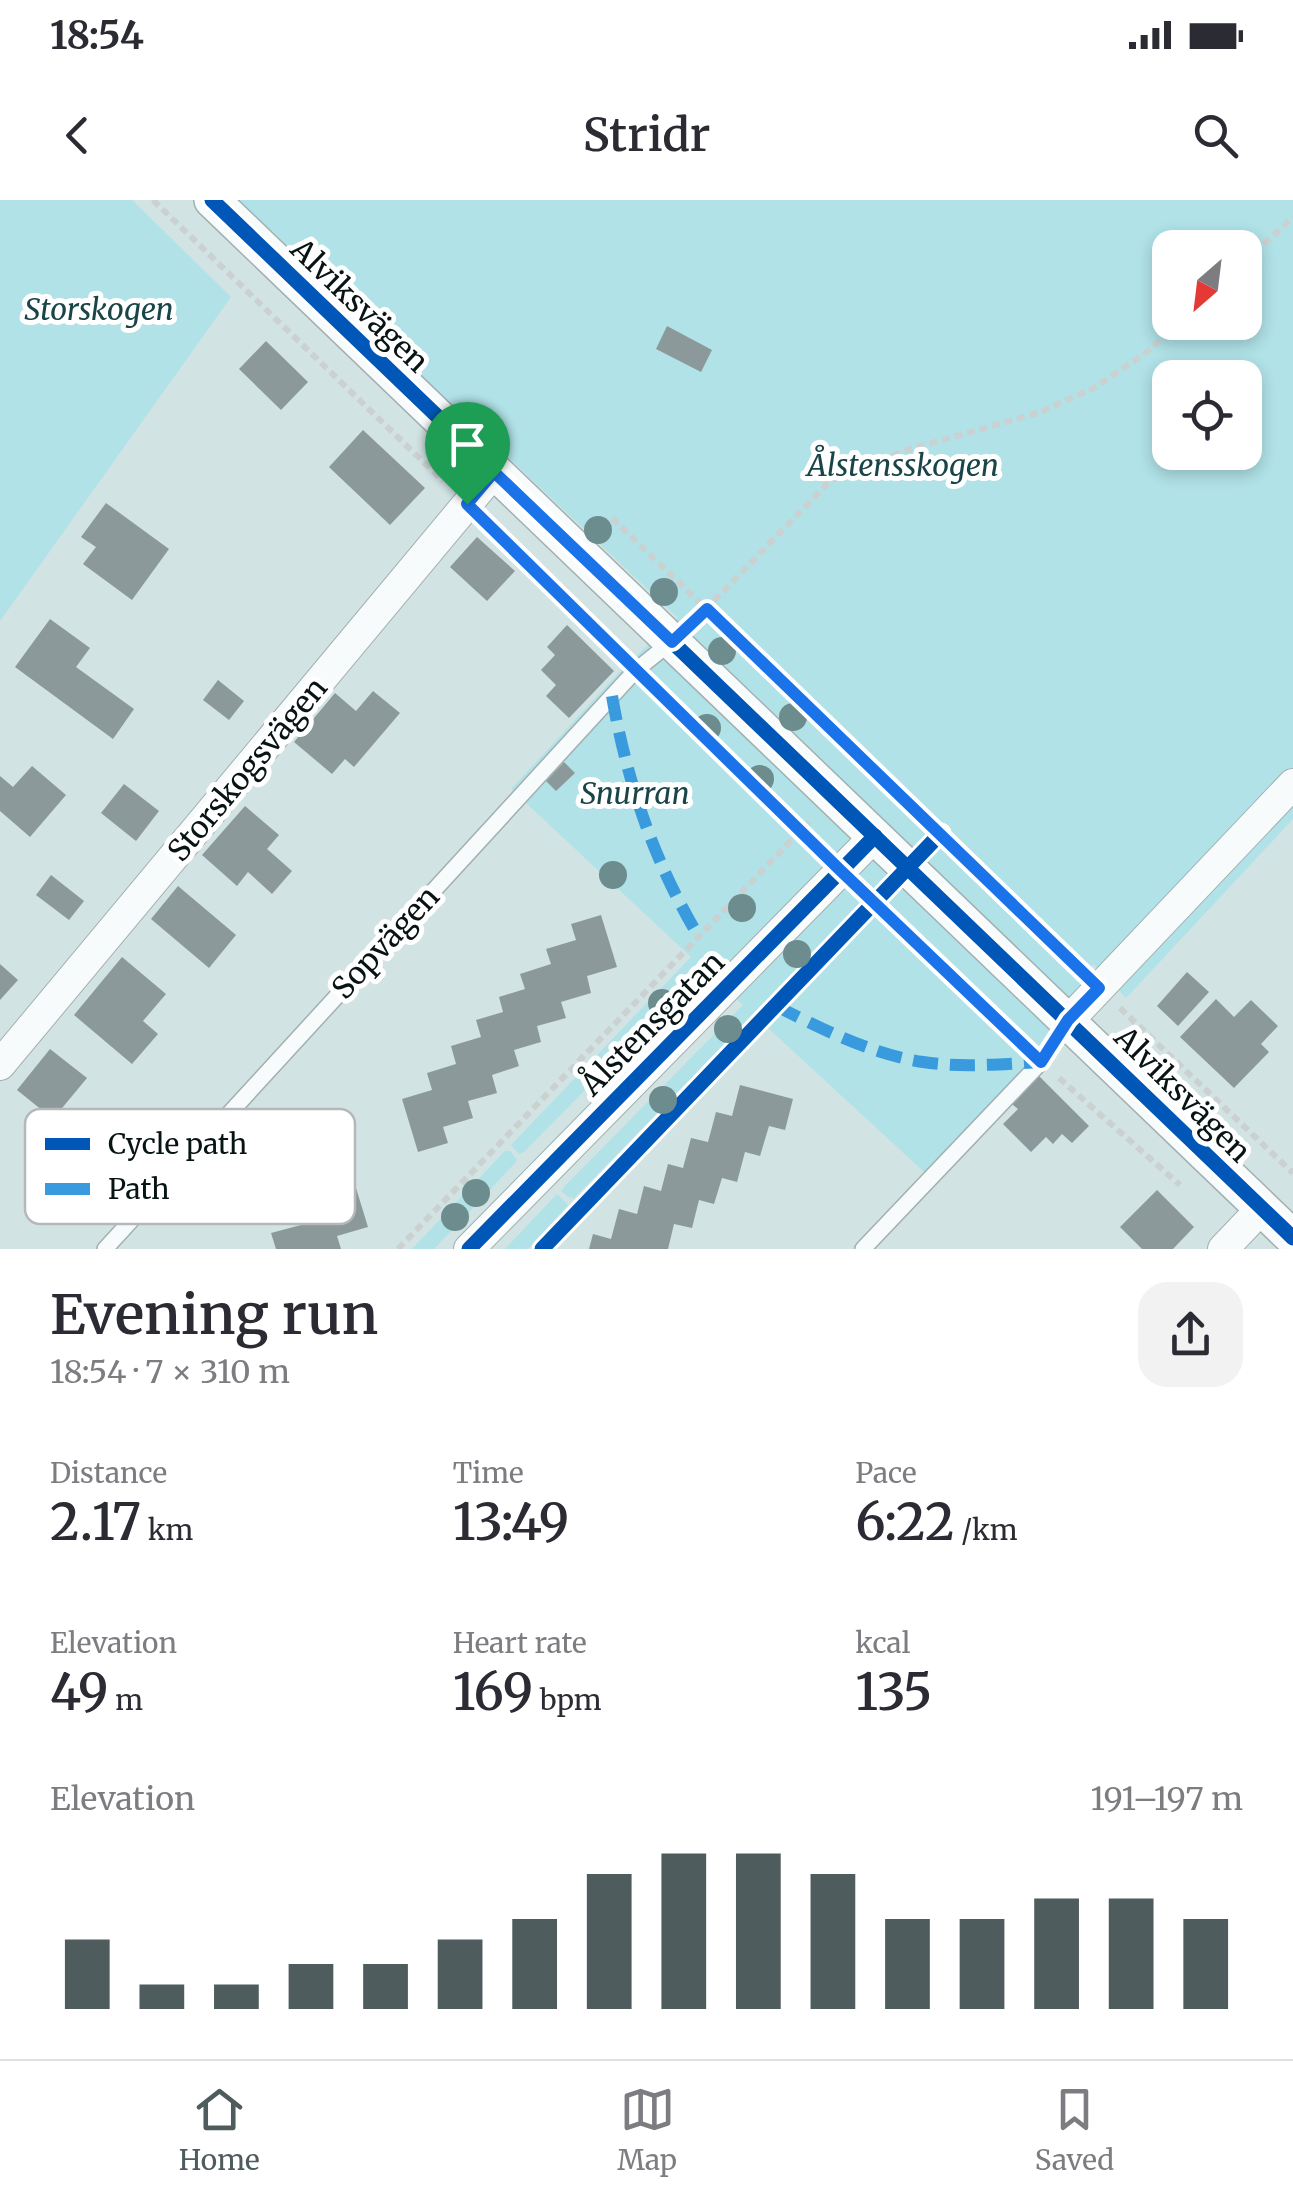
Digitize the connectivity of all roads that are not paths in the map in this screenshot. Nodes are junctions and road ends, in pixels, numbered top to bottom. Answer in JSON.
{"nodes":[{"id":1,"x":212,"y":200,"type":"edge"},
{"id":2,"x":494,"y":472,"type":"junction"},
{"id":3,"x":672,"y":642,"type":"junction"},
{"id":4,"x":1293,"y":784,"type":"edge"},
{"id":5,"x":874,"y":836,"type":"junction"},
{"id":6,"x":1068,"y":1020,"type":"junction"},
{"id":7,"x":0,"y":1065,"type":"edge"},
{"id":8,"x":233,"y":1109,"type":"edge"},
{"id":9,"x":1261,"y":1210,"type":"junction"},
{"id":10,"x":128,"y":1224,"type":"edge"},
{"id":11,"x":1293,"y":1238,"type":"edge"},
{"id":12,"x":105,"y":1249,"type":"edge"},
{"id":13,"x":469,"y":1249,"type":"edge"},
{"id":14,"x":862,"y":1249,"type":"edge"},
{"id":15,"x":1223,"y":1249,"type":"edge"}],
"edges":[{"from":1,"to":2,"type":"street","name":"Alviksvägen"},
{"from":2,"to":3,"type":"street","name":"Alviksvägen"},
{"from":2,"to":7,"type":"street","name":"Storskogsvägen"},
{"from":3,"to":5,"type":"street","name":"Alviksvägen"},
{"from":3,"to":8,"type":"lane","name":"Sopvägen"},
{"from":4,"to":6,"type":"street"},
{"from":5,"to":6,"type":"street","name":"Alviksvägen"},
{"from":5,"to":13,"type":"street","name":"Ålstensgatan"},
{"from":6,"to":9,"type":"street","name":"Alviksvägen"},
{"from":6,"to":14,"type":"lane"},
{"from":9,"to":11,"type":"street","name":"Alviksvägen"},
{"from":9,"to":15,"type":"street"},
{"from":10,"to":12,"type":"lane","name":"Sopvägen"}]}
